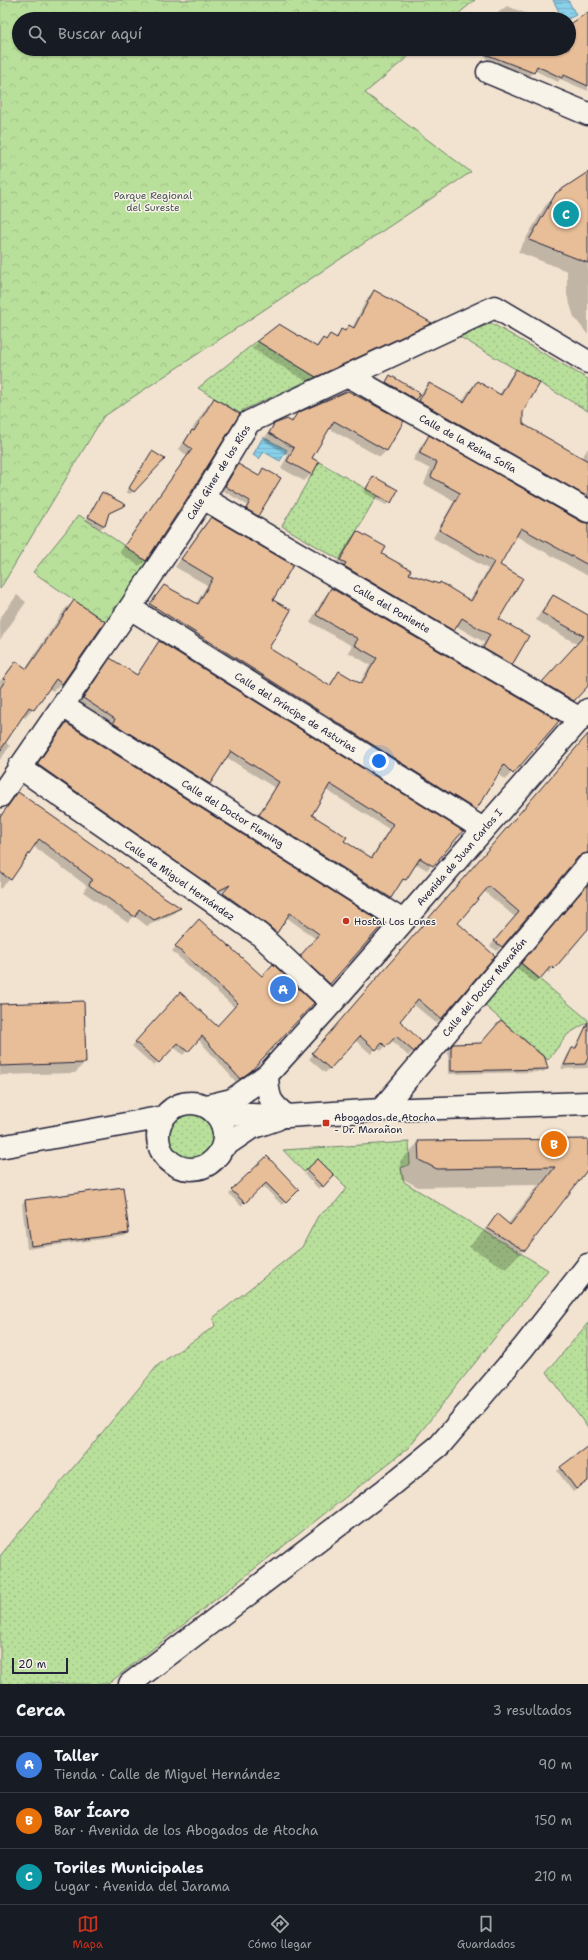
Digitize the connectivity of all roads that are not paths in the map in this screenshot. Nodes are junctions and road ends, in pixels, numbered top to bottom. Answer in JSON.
{"nodes":[{"id":1,"x":488,"y":72,"type":"dead end"},
{"id":2,"x":588,"y":114,"type":"edge"},
{"id":3,"x":588,"y":362,"type":"edge"},
{"id":4,"x":349,"y":376,"type":"junction"},
{"id":5,"x":203,"y":498,"type":"junction"},
{"id":6,"x":588,"y":511,"type":"edge"},
{"id":7,"x":130,"y":608,"type":"junction"},
{"id":8,"x":63,"y":706,"type":"junction"},
{"id":9,"x":584,"y":715,"type":"edge"},
{"id":10,"x":19,"y":767,"type":"junction"},
{"id":11,"x":0,"y":796,"type":"edge"},
{"id":12,"x":483,"y":829,"type":"junction"},
{"id":13,"x":588,"y":865,"type":"edge"},
{"id":14,"x":403,"y":921,"type":"junction"},
{"id":15,"x":332,"y":1003,"type":"junction"},
{"id":16,"x":267,"y":1075,"type":"junction"},
{"id":17,"x":588,"y":1103,"type":"edge"},
{"id":18,"x":212,"y":1110,"type":"junction"},
{"id":19,"x":381,"y":1110,"type":"junction"},
{"id":20,"x":288,"y":1116,"type":"junction"},
{"id":21,"x":164,"y":1117,"type":"junction"},
{"id":22,"x":103,"y":1128,"type":"junction"},
{"id":23,"x":159,"y":1142,"type":"junction"},
{"id":24,"x":0,"y":1147,"type":"edge"},
{"id":25,"x":223,"y":1147,"type":"junction"},
{"id":26,"x":586,"y":1270,"type":"edge"},
{"id":27,"x":130,"y":1684,"type":"edge"}],
"edges":[{"from":1,"to":2,"type":"street"},
{"from":3,"to":4,"type":"street","name":"Calle Giner de los Ríos"},
{"from":4,"to":5,"type":"street","name":"Calle Giner de los Ríos"},
{"from":4,"to":6,"type":"street","name":"Calle de la Reina Sofía"},
{"from":5,"to":7,"type":"street","name":"Calle Giner de los Ríos"},
{"from":5,"to":9,"type":"street","name":"Calle del Poniente"},
{"from":7,"to":8,"type":"street","name":"Calle Giner de los Ríos"},
{"from":7,"to":12,"type":"street","name":"Calle del Príncipe de Asturias"},
{"from":8,"to":10,"type":"street","name":"Calle Giner de los Ríos"},
{"from":8,"to":14,"type":"street","name":"Calle del Doctor Fleming"},
{"from":9,"to":12,"type":"street","name":"Avenida de Juan Carlos I"},
{"from":10,"to":11,"type":"street","name":"Calle Giner de los Ríos"},
{"from":10,"to":15,"type":"street","name":"Calle de Miguel Hernández"},
{"from":12,"to":14,"type":"street","name":"Avenida de Juan Carlos I"},
{"from":13,"to":19,"type":"street","name":"Calle del Doctor Marañón"},
{"from":14,"to":15,"type":"street","name":"Avenida de Juan Carlos I"},
{"from":15,"to":16,"type":"street","name":"Avenida de Juan Carlos I"},
{"from":16,"to":18,"type":"street","name":"Avenida de Juan Carlos I"},
{"from":16,"to":20,"type":"street"},
{"from":17,"to":19,"type":"street"},
{"from":18,"to":20,"type":"street"},
{"from":18,"to":21,"type":"street"},
{"from":18,"to":25,"type":"street"},
{"from":19,"to":20,"type":"street"},
{"from":20,"to":25,"type":"street"},
{"from":21,"to":22,"type":"street"},
{"from":21,"to":23,"type":"street"},
{"from":22,"to":23,"type":"street"},
{"from":22,"to":24,"type":"street"},
{"from":23,"to":25,"type":"street"},
{"from":26,"to":27,"type":"street"}]}
